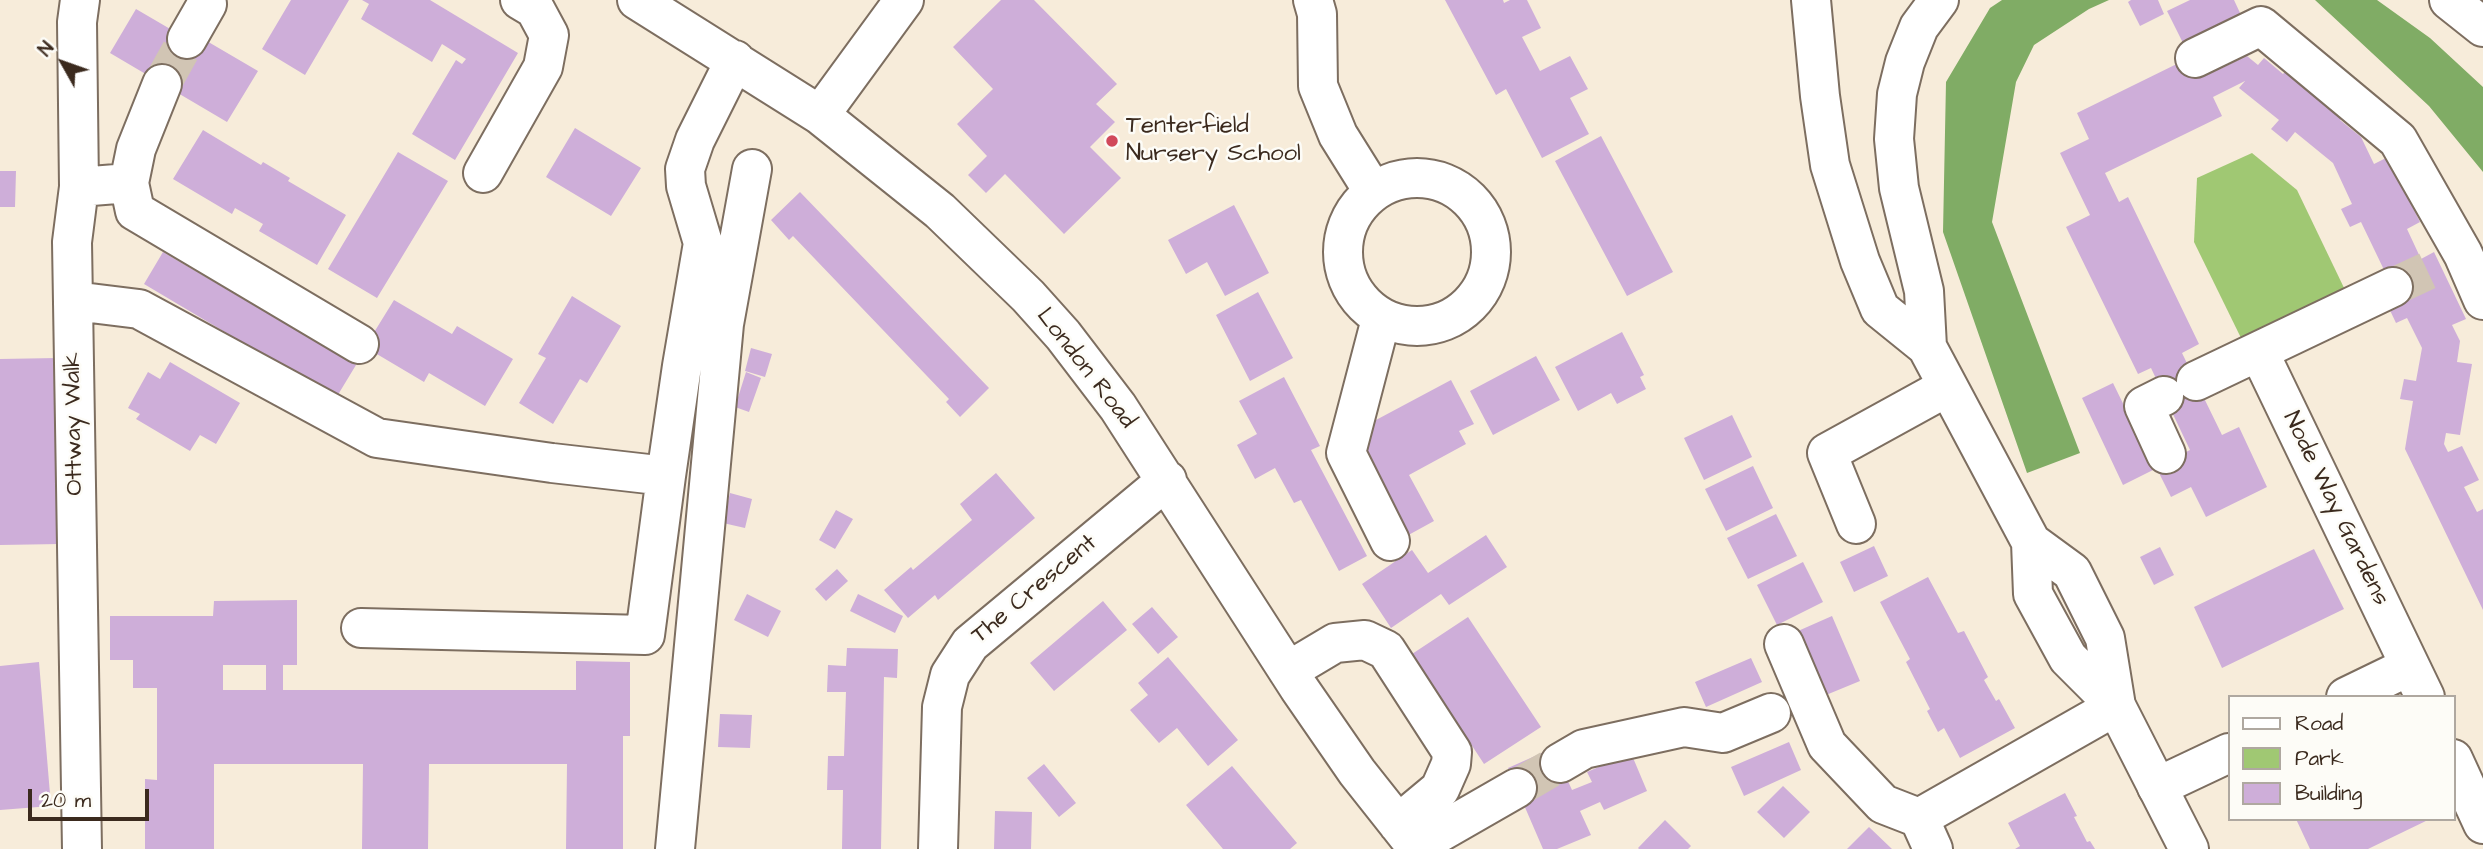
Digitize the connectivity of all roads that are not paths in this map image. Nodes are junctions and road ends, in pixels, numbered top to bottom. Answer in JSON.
{"nodes":[{"id":1,"x":80,"y":0,"type":"edge"},
{"id":2,"x":520,"y":0,"type":"edge"},
{"id":3,"x":637,"y":0,"type":"edge"},
{"id":4,"x":904,"y":0,"type":"edge"},
{"id":5,"x":1313,"y":0,"type":"edge"},
{"id":6,"x":1811,"y":0,"type":"edge"},
{"id":7,"x":1939,"y":0,"type":"edge"},
{"id":8,"x":2448,"y":0,"type":"edge"},
{"id":9,"x":209,"y":1,"type":"edge"},
{"id":10,"x":2483,"y":27,"type":"edge"},
{"id":11,"x":187,"y":39,"type":"tunnel mouth"},
{"id":12,"x":2195,"y":58,"type":"dead end"},
{"id":13,"x":735,"y":60,"type":"junction"},
{"id":14,"x":162,"y":84,"type":"tunnel mouth"},
{"id":15,"x":820,"y":115,"type":"junction"},
{"id":16,"x":752,"y":169,"type":"dead end"},
{"id":17,"x":483,"y":173,"type":"dead end"},
{"id":18,"x":129,"y":183,"type":"junction"},
{"id":19,"x":79,"y":187,"type":"junction"},
{"id":20,"x":1373,"y":191,"type":"junction"},
{"id":21,"x":2393,"y":287,"type":"tunnel mouth"},
{"id":22,"x":2483,"y":300,"type":"edge"},
{"id":23,"x":74,"y":301,"type":"junction"},
{"id":24,"x":1381,"y":318,"type":"junction"},
{"id":25,"x":359,"y":344,"type":"dead end"},
{"id":26,"x":1927,"y":347,"type":"junction"},
{"id":27,"x":2259,"y":352,"type":"junction"},
{"id":28,"x":1947,"y":387,"type":"junction"},
{"id":29,"x":2166,"y":454,"type":"dead end"},
{"id":30,"x":666,"y":476,"type":"junction"},
{"id":31,"x":1167,"y":480,"type":"junction"},
{"id":32,"x":1856,"y":524,"type":"dead end"},
{"id":33,"x":1390,"y":541,"type":"dead end"},
{"id":34,"x":361,"y":628,"type":"dead end"},
{"id":35,"x":1783,"y":644,"type":"dead end"},
{"id":36,"x":1288,"y":671,"type":"junction"},
{"id":37,"x":2417,"y":681,"type":"edge"},
{"id":38,"x":2355,"y":695,"type":"edge"},
{"id":39,"x":2116,"y":706,"type":"junction"},
{"id":40,"x":1771,"y":713,"type":"dead end"},
{"id":41,"x":2228,"y":753,"type":"edge"},
{"id":42,"x":1560,"y":763,"type":"tunnel mouth"},
{"id":43,"x":2455,"y":763,"type":"edge"},
{"id":44,"x":2157,"y":787,"type":"junction"},
{"id":45,"x":1517,"y":788,"type":"tunnel mouth"},
{"id":46,"x":2483,"y":824,"type":"edge"},
{"id":47,"x":1926,"y":834,"type":"edge"},
{"id":48,"x":1411,"y":840,"type":"edge"},
{"id":49,"x":82,"y":849,"type":"edge"},
{"id":50,"x":675,"y":849,"type":"edge"},
{"id":51,"x":938,"y":849,"type":"edge"},
{"id":52,"x":2189,"y":849,"type":"edge"}],
"edges":[{"from":1,"to":19,"type":"main road","name":"Ottway Walk"},
{"from":2,"to":17,"type":"main road"},
{"from":3,"to":13,"type":"main road","name":"London Road"},
{"from":4,"to":15,"type":"main road"},
{"from":5,"to":20,"type":"main road"},
{"from":6,"to":26,"type":"main road"},
{"from":7,"to":26,"type":"main road"},
{"from":8,"to":10,"type":"main road"},
{"from":9,"to":11,"type":"main road"},
{"from":12,"to":22,"type":"main road"},
{"from":13,"to":15,"type":"main road","name":"London Road"},
{"from":13,"to":30,"type":"main road"},
{"from":14,"to":18,"type":"main road"},
{"from":15,"to":31,"type":"main road","name":"London Road"},
{"from":16,"to":50,"type":"main road"},
{"from":18,"to":19,"type":"main road"},
{"from":18,"to":25,"type":"main road"},
{"from":19,"to":23,"type":"main road","name":"Ottway Walk"},
{"from":20,"to":24,"type":"main road"},
{"from":20,"to":24,"type":"main road"},
{"from":21,"to":27,"type":"main road"},
{"from":23,"to":30,"type":"main road"},
{"from":23,"to":49,"type":"main road","name":"Ottway Walk"},
{"from":24,"to":33,"type":"main road"},
{"from":26,"to":28,"type":"main road"},
{"from":27,"to":29,"type":"main road"},
{"from":27,"to":37,"type":"main road","name":"Node Way Gardens"},
{"from":28,"to":32,"type":"main road"},
{"from":28,"to":39,"type":"main road"},
{"from":30,"to":34,"type":"main road"},
{"from":31,"to":36,"type":"main road","name":"London Road"},
{"from":31,"to":51,"type":"main road","name":"The Crescent"},
{"from":35,"to":47,"type":"main road"},
{"from":36,"to":48,"type":"main road","name":"London Road"},
{"from":36,"to":48,"type":"main road"},
{"from":37,"to":38,"type":"main road","name":"Node Way Gardens"},
{"from":39,"to":44,"type":"main road"},
{"from":39,"to":47,"type":"main road"},
{"from":40,"to":42,"type":"main road"},
{"from":41,"to":44,"type":"main road"},
{"from":43,"to":46,"type":"main road"},
{"from":44,"to":52,"type":"main road"},
{"from":45,"to":48,"type":"main road"}]}
